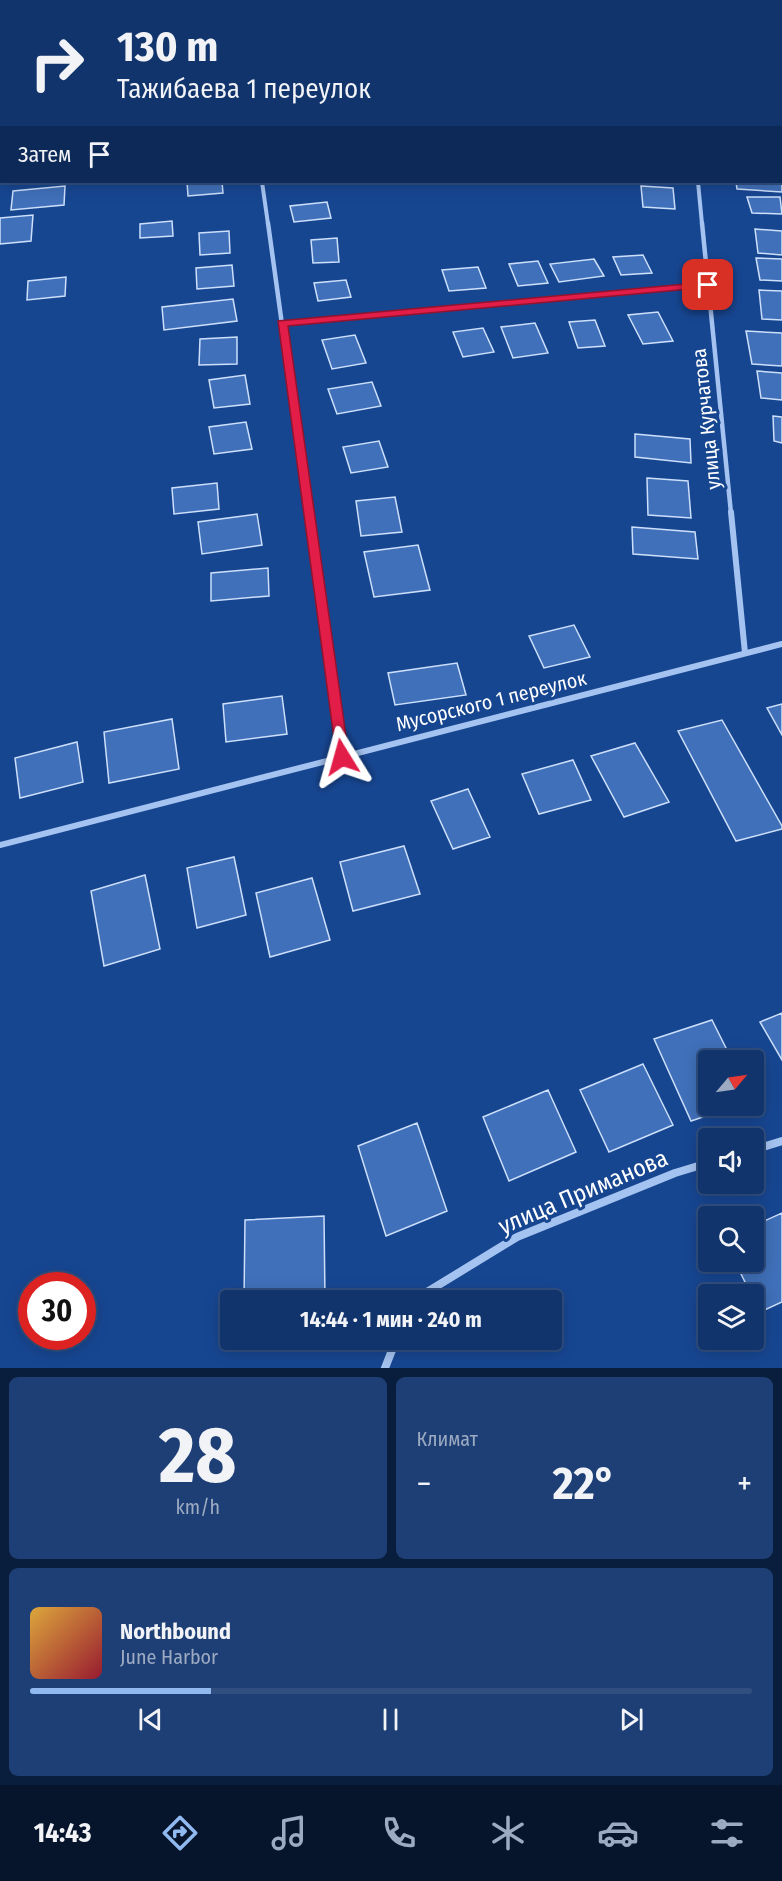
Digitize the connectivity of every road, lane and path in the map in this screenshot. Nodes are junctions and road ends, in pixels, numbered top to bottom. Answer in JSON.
{"nodes":[{"id":1,"x":262,"y":183,"type":"edge"},
{"id":2,"x":698,"y":183,"type":"edge"},
{"id":3,"x":708,"y":285,"type":"junction"},
{"id":4,"x":282,"y":323,"type":"junction"},
{"id":5,"x":782,"y":644,"type":"edge"},
{"id":6,"x":745,"y":653,"type":"junction"},
{"id":7,"x":342,"y":757,"type":"junction"},
{"id":8,"x":0,"y":845,"type":"edge"},
{"id":9,"x":782,"y":1141,"type":"edge"},
{"id":10,"x":764,"y":1146,"type":"edge"},
{"id":11,"x":698,"y":1166,"type":"edge"},
{"id":12,"x":430,"y":1290,"type":"edge"},
{"id":13,"x":392,"y":1350,"type":"edge"},
{"id":14,"x":386,"y":1368,"type":"edge"}],
"edges":[{"from":1,"to":4,"type":"street"},
{"from":2,"to":3,"type":"street","name":"улица Курчатова"},
{"from":3,"to":4,"type":"street"},
{"from":3,"to":6,"type":"street","name":"улица Курчатова"},
{"from":4,"to":7,"type":"street"},
{"from":5,"to":6,"type":"street","name":"Мусорского 1 переулок"},
{"from":6,"to":7,"type":"street","name":"Мусорского 1 переулок"},
{"from":7,"to":8,"type":"street","name":"Мусорского 1 переулок"},
{"from":9,"to":10,"type":"street"},
{"from":11,"to":12,"type":"street","name":"улица Приманова"},
{"from":13,"to":14,"type":"street"}]}
